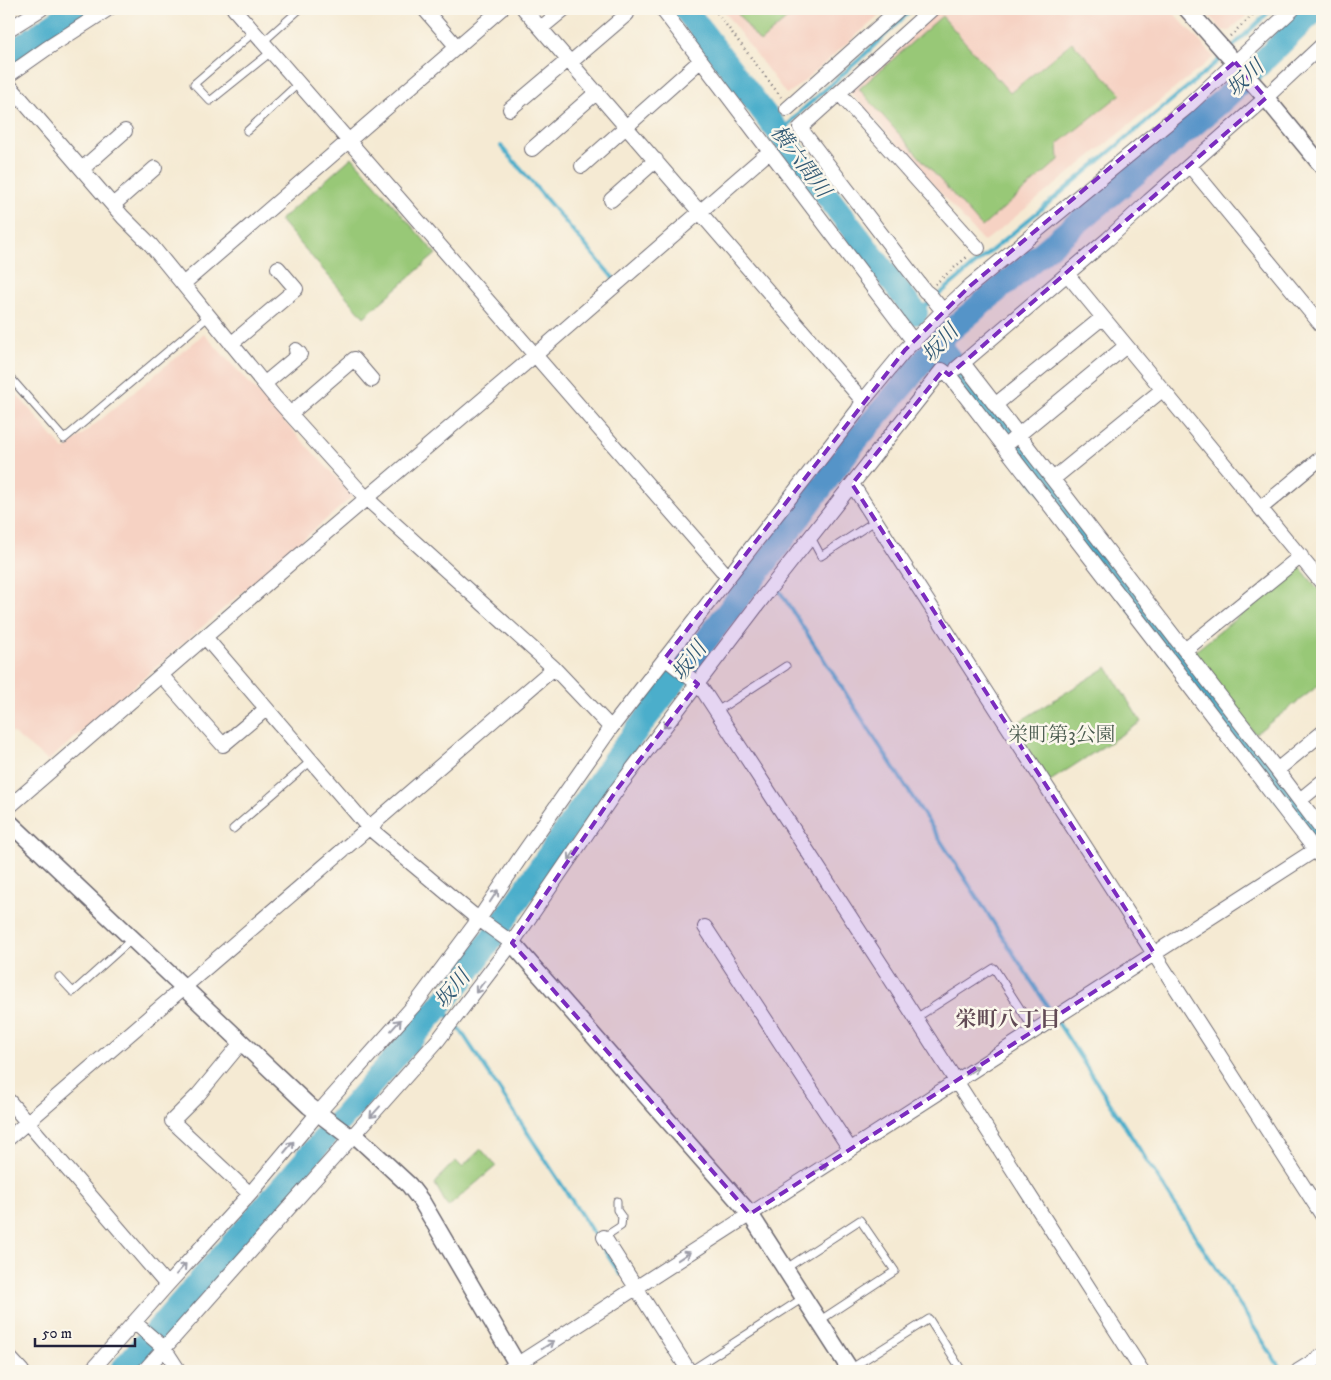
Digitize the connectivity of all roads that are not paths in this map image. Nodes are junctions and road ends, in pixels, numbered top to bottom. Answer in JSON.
{"nodes":[{"id":1,"x":41,"y":9,"type":"edge"},
{"id":2,"x":108,"y":9,"type":"edge"},
{"id":3,"x":234,"y":9,"type":"edge"},
{"id":4,"x":300,"y":9,"type":"edge"},
{"id":5,"x":501,"y":9,"type":"edge"},
{"id":6,"x":524,"y":9,"type":"edge"},
{"id":7,"x":564,"y":9,"type":"edge"},
{"id":8,"x":662,"y":9,"type":"edge"},
{"id":9,"x":932,"y":9,"type":"edge"},
{"id":10,"x":1187,"y":9,"type":"edge"},
{"id":11,"x":1293,"y":9,"type":"edge"},
{"id":12,"x":426,"y":11,"type":"dead end"},
{"id":13,"x":895,"y":12,"type":"edge"},
{"id":14,"x":627,"y":14,"type":"dead end"},
{"id":15,"x":541,"y":28,"type":"junction"},
{"id":16,"x":9,"y":29,"type":"edge"},
{"id":17,"x":905,"y":32,"type":"junction"},
{"id":18,"x":263,"y":42,"type":"junction"},
{"id":19,"x":1322,"y":45,"type":"edge"},
{"id":20,"x":457,"y":47,"type":"junction"},
{"id":21,"x":700,"y":60,"type":"junction"},
{"id":22,"x":569,"y":61,"type":"junction"},
{"id":23,"x":1236,"y":64,"type":"junction"},
{"id":24,"x":9,"y":75,"type":"edge"},
{"id":25,"x":299,"y":83,"type":"junction"},
{"id":26,"x":9,"y":85,"type":"edge"},
{"id":27,"x":596,"y":92,"type":"junction"},
{"id":28,"x":1261,"y":92,"type":"junction"},
{"id":29,"x":839,"y":93,"type":"junction"},
{"id":30,"x":510,"y":109,"type":"dead end"},
{"id":31,"x":787,"y":109,"type":"road end"},
{"id":32,"x":626,"y":126,"type":"junction"},
{"id":33,"x":125,"y":131,"type":"dead end"},
{"id":34,"x":247,"y":131,"type":"dead end"},
{"id":35,"x":349,"y":140,"type":"junction"},
{"id":36,"x":532,"y":149,"type":"dead end"},
{"id":37,"x":770,"y":152,"type":"junction"},
{"id":38,"x":656,"y":160,"type":"junction"},
{"id":39,"x":582,"y":166,"type":"dead end"},
{"id":40,"x":1190,"y":166,"type":"junction"},
{"id":41,"x":1322,"y":166,"type":"edge"},
{"id":42,"x":155,"y":168,"type":"dead end"},
{"id":43,"x":82,"y":169,"type":"junction"},
{"id":44,"x":611,"y":200,"type":"dead end"},
{"id":45,"x":113,"y":205,"type":"junction"},
{"id":46,"x":700,"y":212,"type":"junction"},
{"id":47,"x":978,"y":248,"type":"road end"},
{"id":48,"x":278,"y":268,"type":"dead end"},
{"id":49,"x":1067,"y":274,"type":"junction"},
{"id":50,"x":183,"y":284,"type":"junction"},
{"id":51,"x":939,"y":315,"type":"junction"},
{"id":52,"x":209,"y":316,"type":"junction"},
{"id":53,"x":1102,"y":318,"type":"junction"},
{"id":54,"x":1322,"y":326,"type":"edge"},
{"id":55,"x":916,"y":340,"type":"junction"},
{"id":56,"x":231,"y":344,"type":"junction"},
{"id":57,"x":1126,"y":346,"type":"junction"},
{"id":58,"x":296,"y":350,"type":"dead end"},
{"id":59,"x":534,"y":356,"type":"junction"},
{"id":60,"x":954,"y":370,"type":"junction"},
{"id":61,"x":9,"y":376,"type":"edge"},
{"id":62,"x":372,"y":380,"type":"dead end"},
{"id":63,"x":264,"y":384,"type":"junction"},
{"id":64,"x":1162,"y":390,"type":"junction"},
{"id":65,"x":863,"y":401,"type":"junction"},
{"id":66,"x":995,"y":405,"type":"junction"},
{"id":67,"x":290,"y":414,"type":"junction"},
{"id":68,"x":1018,"y":435,"type":"junction"},
{"id":69,"x":1004,"y":446,"type":"junction"},
{"id":70,"x":1322,"y":457,"type":"edge"},
{"id":71,"x":1053,"y":479,"type":"junction"},
{"id":72,"x":852,"y":484,"type":"junction"},
{"id":73,"x":366,"y":498,"type":"junction"},
{"id":74,"x":1261,"y":508,"type":"junction"},
{"id":75,"x":875,"y":521,"type":"junction"},
{"id":76,"x":814,"y":543,"type":"dead end"},
{"id":77,"x":1300,"y":556,"type":"junction"},
{"id":78,"x":1319,"y":573,"type":"edge"},
{"id":79,"x":728,"y":578,"type":"junction"},
{"id":80,"x":205,"y":637,"type":"junction"},
{"id":81,"x":1185,"y":650,"type":"junction"},
{"id":82,"x":667,"y":660,"type":"junction"},
{"id":83,"x":786,"y":666,"type":"dead end"},
{"id":84,"x":554,"y":668,"type":"junction"},
{"id":85,"x":162,"y":675,"type":"junction"},
{"id":86,"x":695,"y":682,"type":"junction"},
{"id":87,"x":266,"y":709,"type":"junction"},
{"id":88,"x":717,"y":711,"type":"junction"},
{"id":89,"x":611,"y":728,"type":"junction"},
{"id":90,"x":1322,"y":733,"type":"edge"},
{"id":91,"x":311,"y":761,"type":"junction"},
{"id":92,"x":1277,"y":770,"type":"junction"},
{"id":93,"x":1322,"y":782,"type":"edge"},
{"id":94,"x":1300,"y":800,"type":"junction"},
{"id":95,"x":9,"y":807,"type":"edge"},
{"id":96,"x":9,"y":822,"type":"edge"},
{"id":97,"x":368,"y":827,"type":"junction"},
{"id":98,"x":233,"y":829,"type":"dead end"},
{"id":99,"x":1322,"y":830,"type":"edge"},
{"id":100,"x":1319,"y":854,"type":"edge"},
{"id":101,"x":481,"y":920,"type":"junction"},
{"id":102,"x":705,"y":926,"type":"dead end"},
{"id":103,"x":132,"y":939,"type":"junction"},
{"id":104,"x":510,"y":941,"type":"junction"},
{"id":105,"x":1154,"y":953,"type":"junction"},
{"id":106,"x":59,"y":977,"type":"dead end"},
{"id":107,"x":182,"y":988,"type":"junction"},
{"id":108,"x":916,"y":1018,"type":"junction"},
{"id":109,"x":1034,"y":1030,"type":"junction"},
{"id":110,"x":241,"y":1043,"type":"junction"},
{"id":111,"x":956,"y":1082,"type":"junction"},
{"id":112,"x":9,"y":1101,"type":"edge"},
{"id":113,"x":320,"y":1114,"type":"junction"},
{"id":114,"x":27,"y":1122,"type":"junction"},
{"id":115,"x":350,"y":1135,"type":"junction"},
{"id":116,"x":9,"y":1138,"type":"edge"},
{"id":117,"x":850,"y":1149,"type":"junction"},
{"id":118,"x":250,"y":1194,"type":"junction"},
{"id":119,"x":617,"y":1202,"type":"dead end"},
{"id":120,"x":750,"y":1214,"type":"junction"},
{"id":121,"x":1322,"y":1214,"type":"edge"},
{"id":122,"x":604,"y":1237,"type":"joint"},
{"id":123,"x":785,"y":1269,"type":"junction"},
{"id":124,"x":167,"y":1285,"type":"junction"},
{"id":125,"x":636,"y":1288,"type":"junction"},
{"id":126,"x":804,"y":1298,"type":"junction"},
{"id":127,"x":819,"y":1322,"type":"junction"},
{"id":128,"x":136,"y":1324,"type":"junction"},
{"id":129,"x":162,"y":1346,"type":"junction"},
{"id":130,"x":1322,"y":1356,"type":"edge"},
{"id":131,"x":9,"y":1357,"type":"edge"},
{"id":132,"x":515,"y":1369,"type":"edge"},
{"id":133,"x":850,"y":1370,"type":"edge"},
{"id":134,"x":22,"y":1371,"type":"edge"},
{"id":135,"x":91,"y":1371,"type":"edge"},
{"id":136,"x":144,"y":1371,"type":"edge"},
{"id":137,"x":179,"y":1371,"type":"edge"},
{"id":138,"x":690,"y":1371,"type":"edge"},
{"id":139,"x":962,"y":1371,"type":"edge"},
{"id":140,"x":1142,"y":1371,"type":"edge"},
{"id":141,"x":1298,"y":1371,"type":"edge"}],
"edges":[{"from":1,"to":16,"type":"street"},
{"from":2,"to":24,"type":"street"},
{"from":3,"to":18,"type":"street"},
{"from":4,"to":18,"type":"lane"},
{"from":5,"to":20,"type":"street"},
{"from":6,"to":15,"type":"street"},
{"from":7,"to":15,"type":"street"},
{"from":8,"to":21,"type":"street"},
{"from":9,"to":17,"type":"street"},
{"from":10,"to":23,"type":"street"},
{"from":11,"to":23,"type":"street"},
{"from":12,"to":20,"type":"street"},
{"from":13,"to":17,"type":"street"},
{"from":13,"to":31,"type":"street"},
{"from":14,"to":22,"type":"street"},
{"from":15,"to":22,"type":"street"},
{"from":17,"to":29,"type":"street"},
{"from":18,"to":18,"type":"lane"},
{"from":18,"to":25,"type":"street"},
{"from":19,"to":28,"type":"street"},
{"from":20,"to":35,"type":"street"},
{"from":21,"to":32,"type":"street"},
{"from":21,"to":37,"type":"street"},
{"from":22,"to":27,"type":"street"},
{"from":22,"to":30,"type":"street"},
{"from":23,"to":28,"type":"street"},
{"from":23,"to":51,"type":"street"},
{"from":25,"to":34,"type":"lane"},
{"from":25,"to":35,"type":"street"},
{"from":26,"to":43,"type":"street"},
{"from":27,"to":32,"type":"street"},
{"from":27,"to":36,"type":"street"},
{"from":28,"to":40,"type":"street"},
{"from":28,"to":41,"type":"street"},
{"from":29,"to":47,"type":"street"},
{"from":29,"to":51,"type":"street"},
{"from":32,"to":38,"type":"street"},
{"from":32,"to":39,"type":"street"},
{"from":33,"to":43,"type":"street"},
{"from":35,"to":50,"type":"street"},
{"from":35,"to":59,"type":"street"},
{"from":37,"to":46,"type":"street"},
{"from":37,"to":55,"type":"street"},
{"from":38,"to":44,"type":"street"},
{"from":38,"to":46,"type":"street"},
{"from":40,"to":49,"type":"street"},
{"from":40,"to":54,"type":"street"},
{"from":42,"to":45,"type":"street"},
{"from":43,"to":45,"type":"street"},
{"from":45,"to":50,"type":"street"},
{"from":46,"to":59,"type":"street"},
{"from":46,"to":65,"type":"street"},
{"from":48,"to":56,"type":"street"},
{"from":49,"to":53,"type":"street"},
{"from":49,"to":60,"type":"street"},
{"from":50,"to":52,"type":"street"},
{"from":51,"to":55,"type":"street"},
{"from":52,"to":56,"type":"street"},
{"from":52,"to":61,"type":"lane"},
{"from":53,"to":57,"type":"street"},
{"from":53,"to":66,"type":"street"},
{"from":55,"to":65,"type":"street"},
{"from":56,"to":63,"type":"street"},
{"from":57,"to":64,"type":"street"},
{"from":57,"to":68,"type":"street"},
{"from":58,"to":63,"type":"street"},
{"from":59,"to":73,"type":"street"},
{"from":59,"to":79,"type":"street"},
{"from":60,"to":66,"type":"street"},
{"from":60,"to":69,"type":"street"},
{"from":60,"to":72,"type":"street"},
{"from":62,"to":67,"type":"street"},
{"from":63,"to":67,"type":"street"},
{"from":64,"to":71,"type":"street"},
{"from":64,"to":74,"type":"street"},
{"from":65,"to":79,"type":"street"},
{"from":66,"to":68,"type":"street"},
{"from":67,"to":73,"type":"street"},
{"from":68,"to":69,"type":"street"},
{"from":68,"to":71,"type":"street"},
{"from":69,"to":100,"type":"street"},
{"from":70,"to":74,"type":"street"},
{"from":71,"to":81,"type":"street"},
{"from":72,"to":75,"type":"street"},
{"from":72,"to":86,"type":"street"},
{"from":73,"to":80,"type":"street"},
{"from":73,"to":84,"type":"street"},
{"from":74,"to":77,"type":"street"},
{"from":75,"to":76,"type":"lane"},
{"from":75,"to":105,"type":"street"},
{"from":77,"to":78,"type":"street"},
{"from":77,"to":81,"type":"street"},
{"from":79,"to":82,"type":"street"},
{"from":80,"to":85,"type":"street"},
{"from":80,"to":87,"type":"street"},
{"from":81,"to":92,"type":"street"},
{"from":82,"to":86,"type":"street"},
{"from":82,"to":89,"type":"street"},
{"from":83,"to":88,"type":"lane"},
{"from":84,"to":89,"type":"street"},
{"from":84,"to":97,"type":"street"},
{"from":85,"to":87,"type":"street"},
{"from":85,"to":95,"type":"street"},
{"from":86,"to":88,"type":"street"},
{"from":86,"to":104,"type":"street","one_way":true},
{"from":87,"to":91,"type":"street"},
{"from":88,"to":108,"type":"street"},
{"from":101,"to":89,"type":"street","one_way":true},
{"from":90,"to":92,"type":"street"},
{"from":91,"to":97,"type":"street"},
{"from":91,"to":98,"type":"lane"},
{"from":92,"to":94,"type":"street"},
{"from":93,"to":94,"type":"street"},
{"from":94,"to":99,"type":"street"},
{"from":96,"to":103,"type":"street"},
{"from":97,"to":101,"type":"street"},
{"from":97,"to":107,"type":"street"},
{"from":100,"to":105,"type":"street"},
{"from":101,"to":104,"type":"street"},
{"from":113,"to":101,"type":"street","one_way":true},
{"from":102,"to":117,"type":"street"},
{"from":103,"to":106,"type":"lane"},
{"from":103,"to":107,"type":"street"},
{"from":104,"to":115,"type":"street","one_way":true},
{"from":104,"to":120,"type":"street"},
{"from":105,"to":109,"type":"street"},
{"from":105,"to":121,"type":"street"},
{"from":107,"to":110,"type":"street"},
{"from":107,"to":114,"type":"street"},
{"from":108,"to":109,"type":"lane"},
{"from":108,"to":111,"type":"street"},
{"from":111,"to":109,"type":"street","one_way":true},
{"from":110,"to":113,"type":"street"},
{"from":110,"to":118,"type":"street"},
{"from":111,"to":117,"type":"street"},
{"from":111,"to":140,"type":"street"},
{"from":112,"to":114,"type":"street"},
{"from":113,"to":115,"type":"street"},
{"from":118,"to":113,"type":"street","one_way":true},
{"from":114,"to":116,"type":"street"},
{"from":114,"to":124,"type":"street"},
{"from":115,"to":129,"type":"street"},
{"from":115,"to":132,"type":"street"},
{"from":120,"to":117,"type":"street","one_way":true},
{"from":124,"to":118,"type":"street","one_way":true},
{"from":119,"to":122,"type":"lane"},
{"from":120,"to":123,"type":"street"},
{"from":125,"to":120,"type":"street","one_way":true},
{"from":122,"to":125,"type":"street"},
{"from":123,"to":126,"type":"street"},
{"from":123,"to":127,"type":"lane"},
{"from":124,"to":128,"type":"street"},
{"from":132,"to":125,"type":"street","one_way":true},
{"from":125,"to":138,"type":"street"},
{"from":126,"to":127,"type":"street"},
{"from":126,"to":138,"type":"lane"},
{"from":127,"to":133,"type":"street"},
{"from":128,"to":129,"type":"street"},
{"from":128,"to":135,"type":"street"},
{"from":129,"to":136,"type":"street"},
{"from":129,"to":137,"type":"street"},
{"from":130,"to":141,"type":"street"},
{"from":131,"to":134,"type":"street"},
{"from":133,"to":139,"type":"lane"}]}
